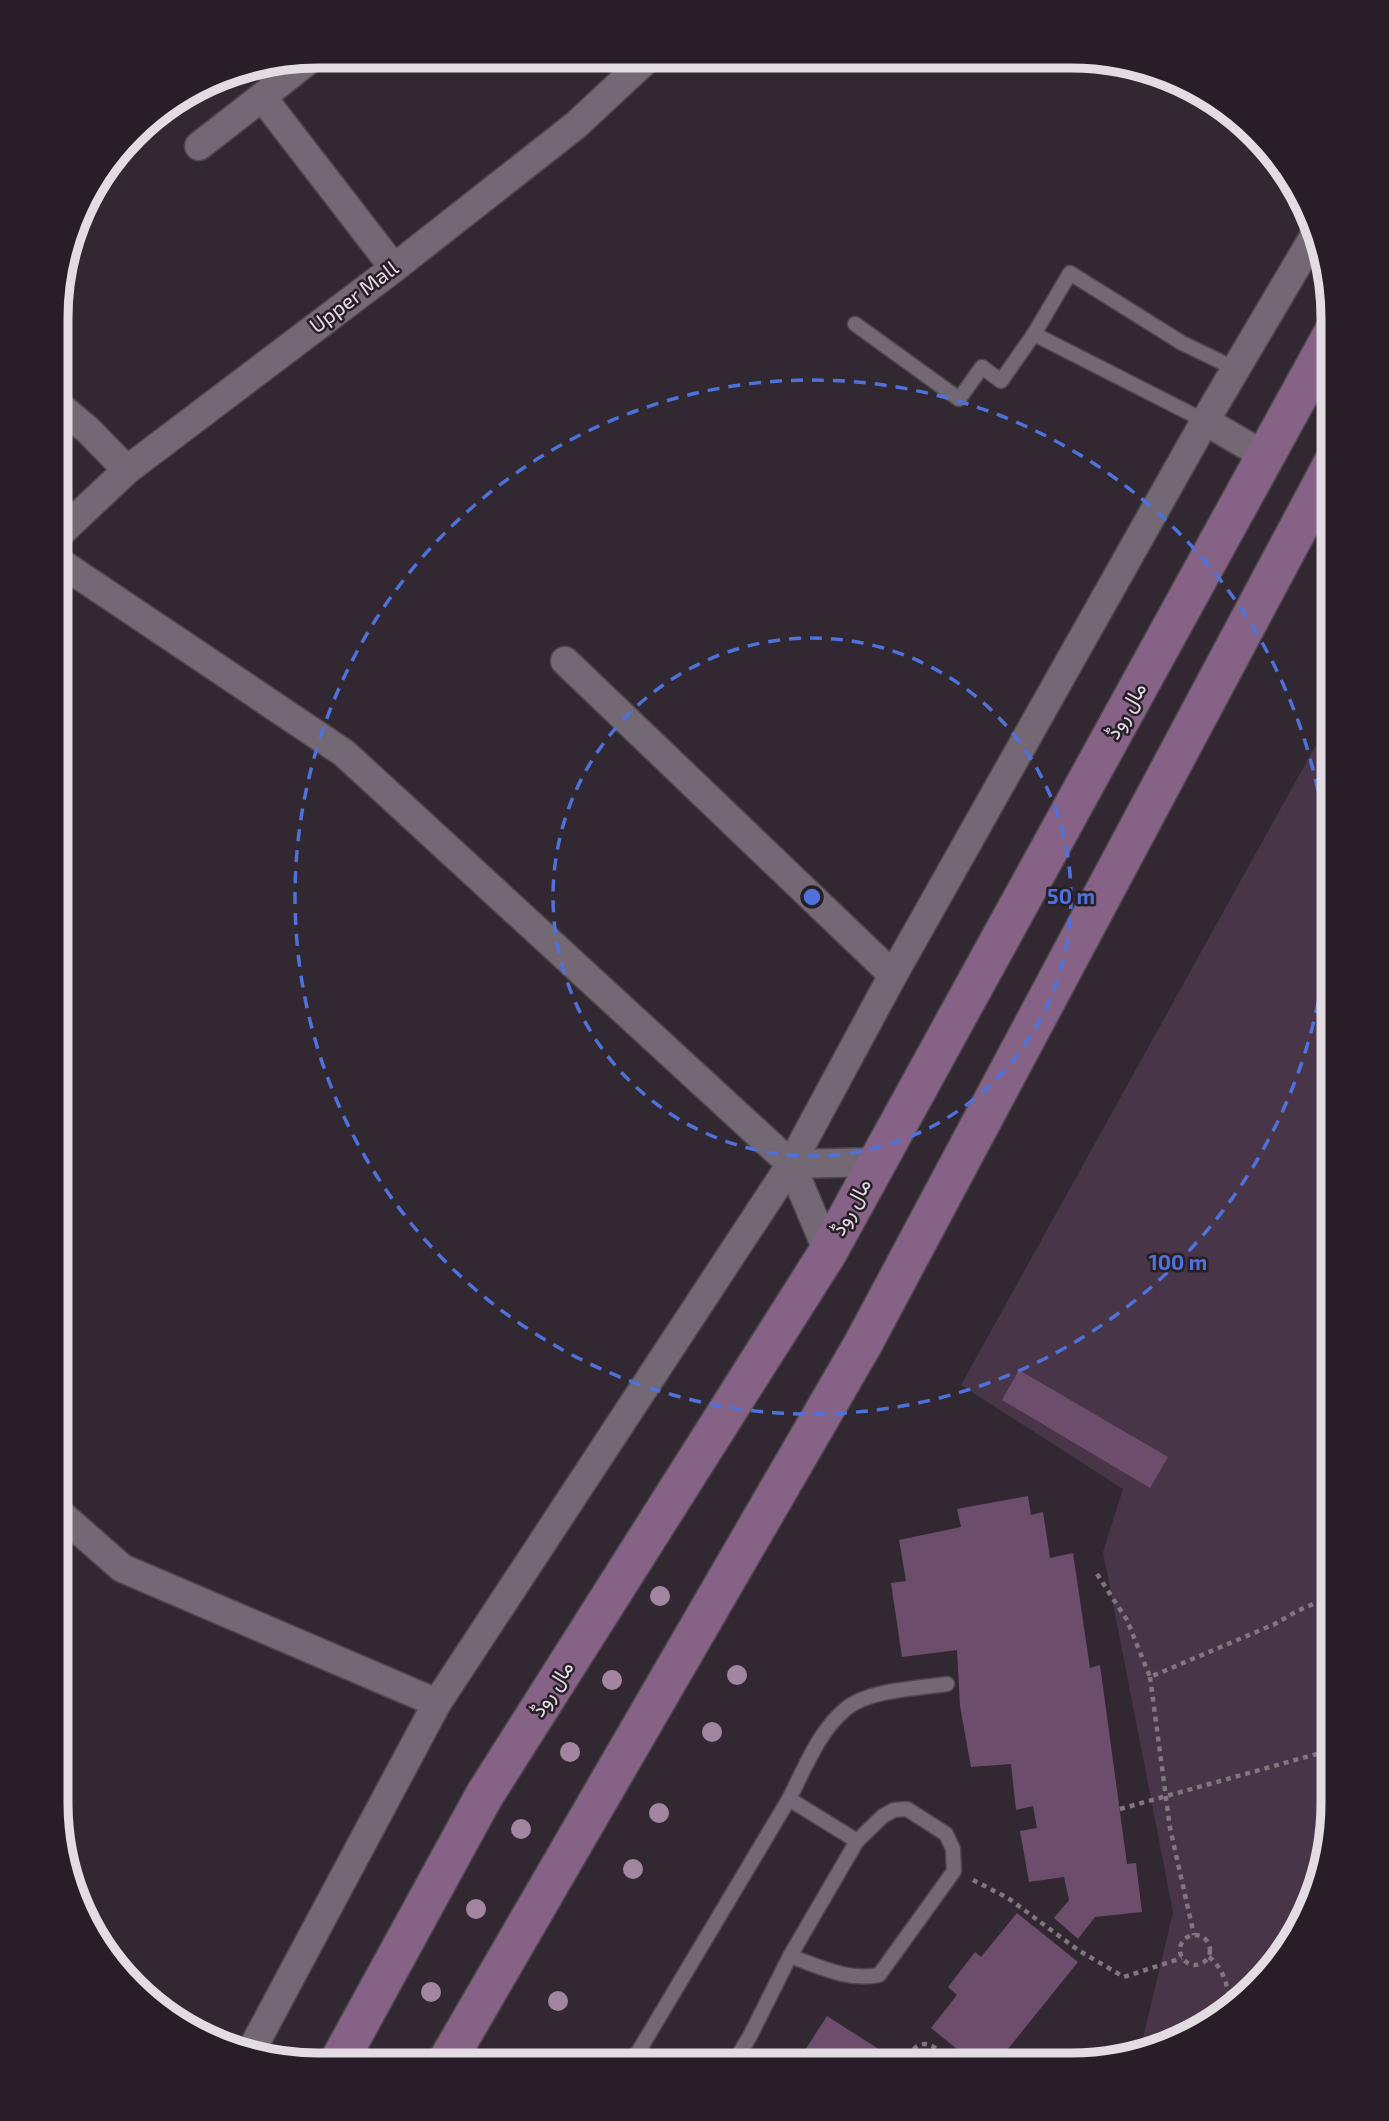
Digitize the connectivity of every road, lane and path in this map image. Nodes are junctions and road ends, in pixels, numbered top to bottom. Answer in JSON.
{"nodes":[{"id":1,"x":297,"y":69,"type":"edge"},
{"id":2,"x":637,"y":69,"type":"edge"},
{"id":3,"x":262,"y":97,"type":"junction"},
{"id":4,"x":199,"y":146,"type":"dead end"},
{"id":5,"x":1309,"y":245,"type":"edge"},
{"id":6,"x":394,"y":268,"type":"junction"},
{"id":7,"x":855,"y":324,"type":"dead end"},
{"id":8,"x":1034,"y":334,"type":"junction"},
{"id":9,"x":1321,"y":356,"type":"edge"},
{"id":10,"x":1236,"y":369,"type":"junction"},
{"id":11,"x":68,"y":414,"type":"edge"},
{"id":12,"x":1205,"y":421,"type":"junction"},
{"id":13,"x":1267,"y":457,"type":"junction"},
{"id":14,"x":127,"y":470,"type":"junction"},
{"id":15,"x":1321,"y":485,"type":"edge"},
{"id":16,"x":68,"y":526,"type":"edge"},
{"id":17,"x":68,"y":568,"type":"edge"},
{"id":18,"x":565,"y":661,"type":"dead end"},
{"id":19,"x":892,"y":975,"type":"junction"},
{"id":20,"x":875,"y":1162,"type":"junction"},
{"id":21,"x":791,"y":1164,"type":"junction"},
{"id":22,"x":828,"y":1252,"type":"junction"},
{"id":23,"x":68,"y":1521,"type":"edge"},
{"id":24,"x":1097,"y":1574,"type":"dead end"},
{"id":25,"x":1321,"y":1601,"type":"edge"},
{"id":26,"x":1150,"y":1676,"type":"junction"},
{"id":27,"x":947,"y":1684,"type":"dead end"},
{"id":28,"x":437,"y":1703,"type":"junction"},
{"id":29,"x":1321,"y":1753,"type":"edge"},
{"id":30,"x":1167,"y":1796,"type":"junction"},
{"id":31,"x":789,"y":1799,"type":"junction"},
{"id":32,"x":1120,"y":1809,"type":"dead end"},
{"id":33,"x":857,"y":1841,"type":"junction"},
{"id":34,"x":954,"y":1871,"type":"junction"},
{"id":35,"x":1194,"y":1935,"type":"junction"},
{"id":36,"x":790,"y":1956,"type":"junction"},
{"id":37,"x":1209,"y":1957,"type":"junction"},
{"id":38,"x":1182,"y":1958,"type":"junction"},
{"id":39,"x":1229,"y":1996,"type":"edge"},
{"id":40,"x":255,"y":2044,"type":"edge"},
{"id":41,"x":343,"y":2053,"type":"edge"},
{"id":42,"x":452,"y":2053,"type":"edge"},
{"id":43,"x":638,"y":2053,"type":"edge"},
{"id":44,"x":740,"y":2053,"type":"edge"},
{"id":45,"x":908,"y":2053,"type":"edge"},
{"id":46,"x":942,"y":2053,"type":"edge"}],
"edges":[{"from":1,"to":3,"type":"street"},
{"from":2,"to":6,"type":"street","name":"Upper Mall"},
{"from":3,"to":4,"type":"street"},
{"from":3,"to":6,"type":"street"},
{"from":5,"to":10,"type":"street"},
{"from":6,"to":14,"type":"street","name":"Upper Mall"},
{"from":7,"to":8,"type":"lane"},
{"from":8,"to":10,"type":"lane"},
{"from":8,"to":12,"type":"lane"},
{"from":9,"to":13,"type":"main road","name":"مال روڈ"},
{"from":10,"to":12,"type":"street"},
{"from":11,"to":14,"type":"street"},
{"from":12,"to":13,"type":"street"},
{"from":12,"to":19,"type":"street"},
{"from":13,"to":20,"type":"main road","name":"مال روڈ"},
{"from":14,"to":16,"type":"street","name":"Upper Mall"},
{"from":15,"to":42,"type":"main road"},
{"from":17,"to":21,"type":"street"},
{"from":18,"to":19,"type":"street"},
{"from":19,"to":21,"type":"street"},
{"from":20,"to":21,"type":"street"},
{"from":20,"to":22,"type":"main road","name":"مال روڈ"},
{"from":21,"to":22,"type":"street"},
{"from":21,"to":28,"type":"street"},
{"from":22,"to":41,"type":"main road","name":"مال روڈ"},
{"from":23,"to":28,"type":"street"},
{"from":24,"to":26,"type":"path"},
{"from":25,"to":26,"type":"path"},
{"from":26,"to":30,"type":"path"},
{"from":27,"to":31,"type":"lane"},
{"from":28,"to":40,"type":"street"},
{"from":29,"to":30,"type":"path"},
{"from":30,"to":32,"type":"path"},
{"from":30,"to":35,"type":"path"},
{"from":31,"to":33,"type":"lane"},
{"from":31,"to":43,"type":"lane"},
{"from":33,"to":34,"type":"lane"},
{"from":33,"to":36,"type":"lane"},
{"from":34,"to":36,"type":"lane"},
{"from":34,"to":38,"type":"path"},
{"from":35,"to":37,"type":"path"},
{"from":35,"to":38,"type":"path"},
{"from":36,"to":44,"type":"lane"},
{"from":37,"to":38,"type":"path"},
{"from":37,"to":39,"type":"path"},
{"from":45,"to":46,"type":"path"}]}
